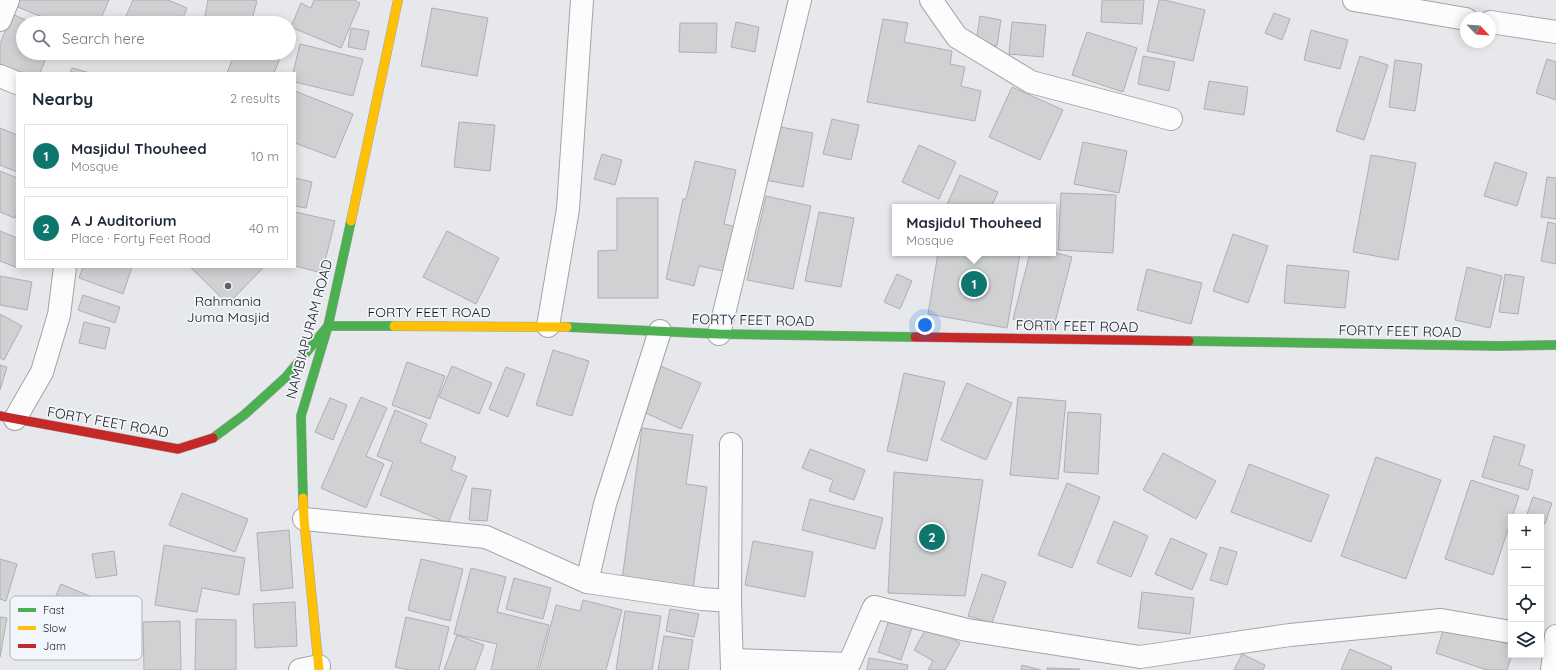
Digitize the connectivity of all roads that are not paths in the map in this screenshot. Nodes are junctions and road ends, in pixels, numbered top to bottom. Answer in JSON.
{"nodes":[{"id":1,"x":8,"y":0,"type":"edge"},
{"id":2,"x":398,"y":0,"type":"edge"},
{"id":3,"x":582,"y":0,"type":"edge"},
{"id":4,"x":800,"y":0,"type":"edge"},
{"id":5,"x":931,"y":0,"type":"edge"},
{"id":6,"x":1354,"y":0,"type":"edge"},
{"id":7,"x":1460,"y":18,"type":"edge"},
{"id":8,"x":0,"y":20,"type":"edge"},
{"id":9,"x":1496,"y":23,"type":"edge"},
{"id":10,"x":1556,"y":32,"type":"edge"},
{"id":11,"x":0,"y":76,"type":"edge"},
{"id":12,"x":16,"y":83,"type":"edge"},
{"id":13,"x":1171,"y":119,"type":"dead end"},
{"id":14,"x":65,"y":268,"type":"edge"},
{"id":15,"x":328,"y":326,"type":"junction"},
{"id":16,"x":548,"y":326,"type":"junction"},
{"id":17,"x":660,"y":331,"type":"junction"},
{"id":18,"x":719,"y":334,"type":"junction"},
{"id":19,"x":1556,"y":345,"type":"edge"},
{"id":20,"x":7,"y":417,"type":"edge"},
{"id":21,"x":731,"y":444,"type":"dead end"},
{"id":22,"x":304,"y":519,"type":"junction"},
{"id":23,"x":587,"y":582,"type":"junction"},
{"id":24,"x":730,"y":601,"type":"junction"},
{"id":25,"x":1508,"y":631,"type":"edge"},
{"id":26,"x":1552,"y":639,"type":"edge"},
{"id":27,"x":732,"y":665,"type":"edge"},
{"id":28,"x":313,"y":669,"type":"edge"},
{"id":29,"x":1552,"y":670,"type":"edge"}],
"edges":[{"from":1,"to":8,"type":"street"},
{"from":2,"to":15,"type":"main road","name":"NAMBIAPURAM ROAD"},
{"from":3,"to":16,"type":"street"},
{"from":4,"to":18,"type":"street"},
{"from":5,"to":13,"type":"street"},
{"from":6,"to":7,"type":"street"},
{"from":9,"to":10,"type":"street"},
{"from":11,"to":12,"type":"street"},
{"from":14,"to":20,"type":"street"},
{"from":15,"to":16,"type":"main road","name":"FORTY FEET ROAD"},
{"from":15,"to":20,"type":"main road","name":"FORTY FEET ROAD"},
{"from":15,"to":22,"type":"main road","name":"NAMBIAPURAM ROAD"},
{"from":16,"to":17,"type":"main road","name":"FORTY FEET ROAD"},
{"from":17,"to":18,"type":"main road","name":"FORTY FEET ROAD"},
{"from":17,"to":23,"type":"street"},
{"from":18,"to":19,"type":"main road","name":"FORTY FEET ROAD"},
{"from":21,"to":24,"type":"street"},
{"from":22,"to":23,"type":"street"},
{"from":22,"to":28,"type":"main road","name":"NAMBIAPURAM ROAD"},
{"from":23,"to":24,"type":"street"},
{"from":24,"to":27,"type":"street"},
{"from":25,"to":27,"type":"street"},
{"from":26,"to":29,"type":"street"}]}
